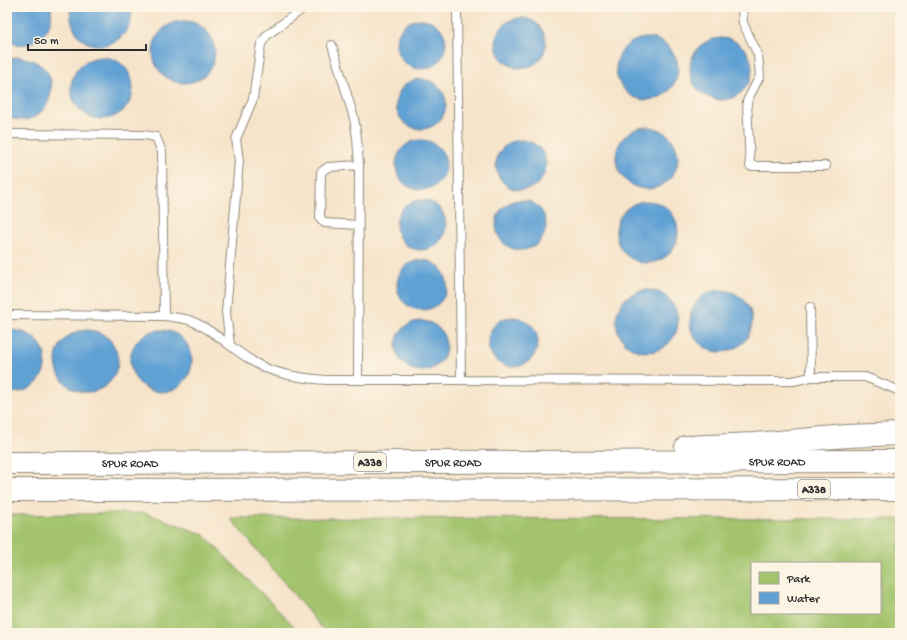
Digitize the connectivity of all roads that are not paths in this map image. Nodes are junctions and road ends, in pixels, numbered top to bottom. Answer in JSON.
{"nodes":[{"id":1,"x":305,"y":7,"type":"edge"},
{"id":2,"x":457,"y":7,"type":"edge"},
{"id":3,"x":742,"y":7,"type":"edge"},
{"id":4,"x":332,"y":45,"type":"dead end"},
{"id":5,"x":7,"y":134,"type":"edge"},
{"id":6,"x":359,"y":165,"type":"junction"},
{"id":7,"x":826,"y":166,"type":"dead end"},
{"id":8,"x":358,"y":225,"type":"junction"},
{"id":9,"x":810,"y":307,"type":"dead end"},
{"id":10,"x":7,"y":315,"type":"edge"},
{"id":11,"x":164,"y":316,"type":"junction"},
{"id":12,"x":230,"y":345,"type":"junction"},
{"id":13,"x":811,"y":377,"type":"junction"},
{"id":14,"x":358,"y":380,"type":"junction"},
{"id":15,"x":461,"y":380,"type":"junction"},
{"id":16,"x":900,"y":391,"type":"edge"},
{"id":17,"x":900,"y":434,"type":"edge"},
{"id":18,"x":900,"y":461,"type":"edge"},
{"id":19,"x":431,"y":462,"type":"junction"},
{"id":20,"x":7,"y":463,"type":"edge"},
{"id":21,"x":900,"y":489,"type":"edge"},
{"id":22,"x":7,"y":490,"type":"edge"}],
"edges":[{"from":1,"to":12,"type":"lane"},
{"from":2,"to":15,"type":"lane"},
{"from":3,"to":7,"type":"lane"},
{"from":4,"to":6,"type":"lane"},
{"from":5,"to":11,"type":"lane"},
{"from":6,"to":8,"type":"lane"},
{"from":6,"to":8,"type":"lane"},
{"from":8,"to":14,"type":"lane"},
{"from":9,"to":13,"type":"lane"},
{"from":10,"to":11,"type":"lane"},
{"from":11,"to":12,"type":"lane"},
{"from":12,"to":14,"type":"lane"},
{"from":13,"to":15,"type":"lane"},
{"from":13,"to":16,"type":"lane"},
{"from":14,"to":15,"type":"lane"},
{"from":17,"to":19,"type":"highway"},
{"from":18,"to":19,"type":"highway","name":"SPUR ROAD","number":"A338"},
{"from":19,"to":20,"type":"highway","name":"SPUR ROAD","number":"A338"},
{"from":21,"to":22,"type":"highway","number":"A338"}]}
